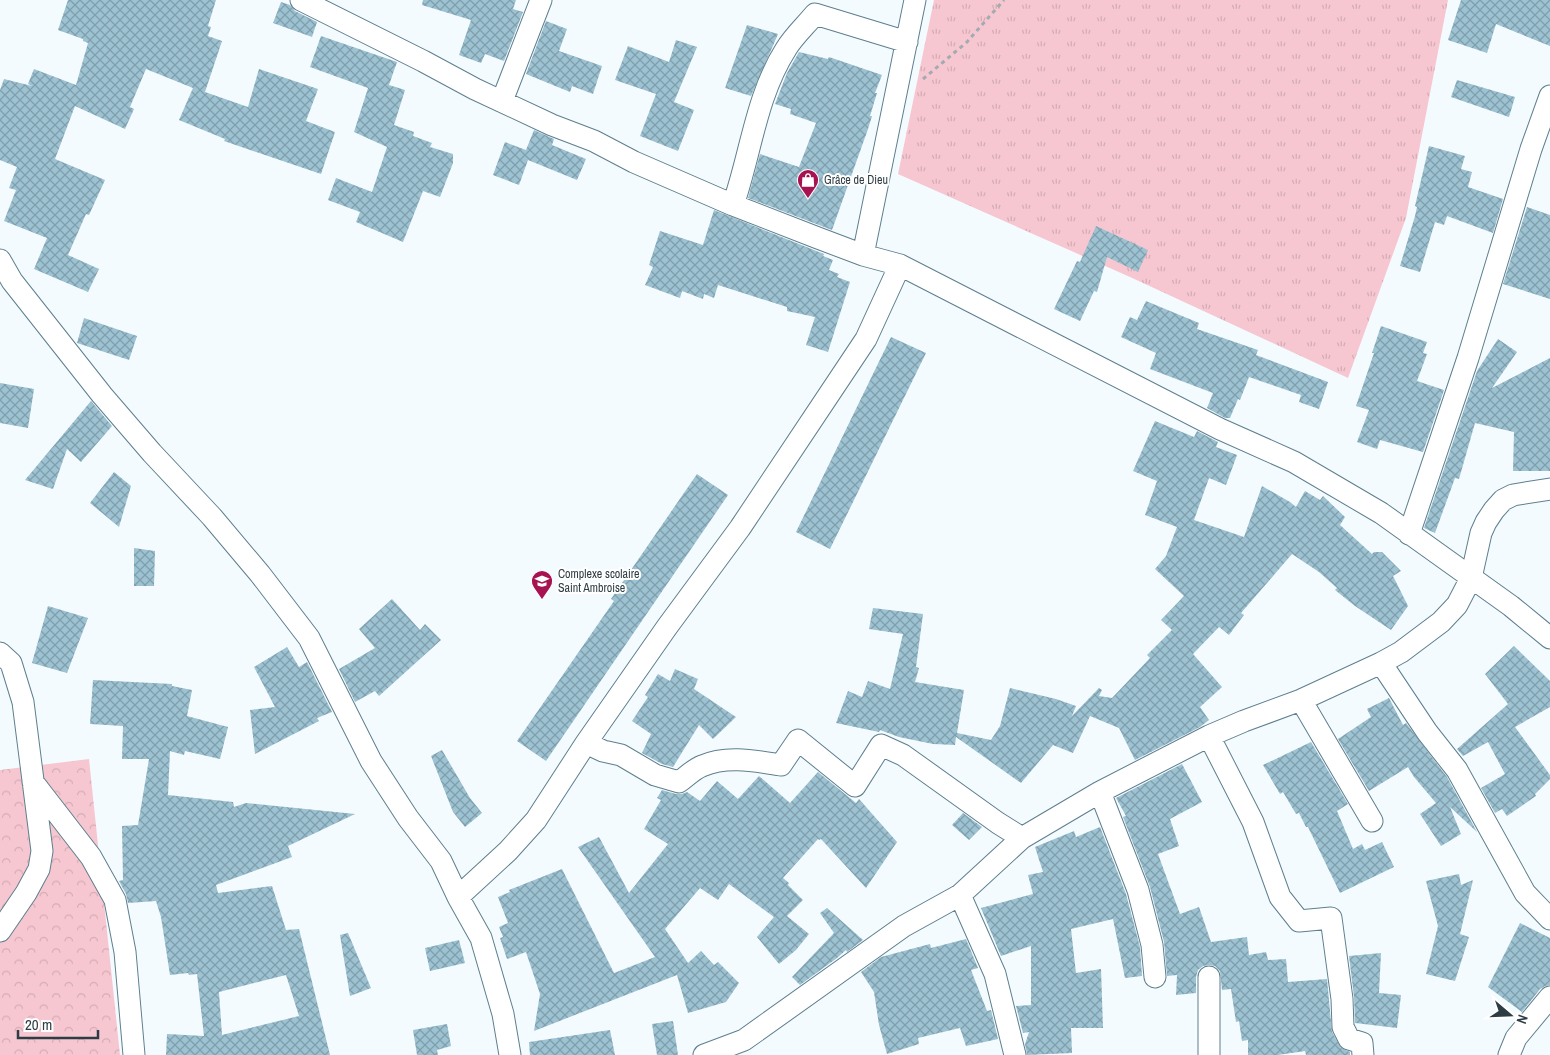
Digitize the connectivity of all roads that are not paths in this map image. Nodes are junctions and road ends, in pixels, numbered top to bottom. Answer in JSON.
{"nodes":[{"id":1,"x":301,"y":0,"type":"edge"},
{"id":2,"x":541,"y":0,"type":"edge"},
{"id":3,"x":915,"y":0,"type":"edge"},
{"id":4,"x":907,"y":42,"type":"junction"},
{"id":5,"x":1550,"y":96,"type":"edge"},
{"id":6,"x":502,"y":101,"type":"junction"},
{"id":7,"x":733,"y":205,"type":"junction"},
{"id":8,"x":863,"y":255,"type":"junction"},
{"id":9,"x":0,"y":260,"type":"edge"},
{"id":10,"x":900,"y":265,"type":"junction"},
{"id":11,"x":1550,"y":490,"type":"edge"},
{"id":12,"x":1409,"y":534,"type":"junction"},
{"id":13,"x":1471,"y":578,"type":"junction"},
{"id":14,"x":1550,"y":638,"type":"edge"},
{"id":15,"x":0,"y":653,"type":"edge"},
{"id":16,"x":1381,"y":663,"type":"junction"},
{"id":17,"x":1301,"y":700,"type":"junction"},
{"id":18,"x":1209,"y":736,"type":"junction"},
{"id":19,"x":586,"y":743,"type":"junction"},
{"id":20,"x":33,"y":782,"type":"junction"},
{"id":21,"x":1100,"y":792,"type":"junction"},
{"id":22,"x":1372,"y":821,"type":"dead end"},
{"id":23,"x":1022,"y":838,"type":"junction"},
{"id":24,"x":960,"y":895,"type":"junction"},
{"id":25,"x":458,"y":897,"type":"junction"},
{"id":26,"x":1550,"y":919,"type":"edge"},
{"id":27,"x":0,"y":931,"type":"edge"},
{"id":28,"x":1209,"y":977,"type":"dead end"},
{"id":29,"x":1155,"y":978,"type":"dead end"},
{"id":30,"x":1550,"y":998,"type":"edge"},
{"id":31,"x":747,"y":1048,"type":"edge"},
{"id":32,"x":134,"y":1055,"type":"edge"},
{"id":33,"x":510,"y":1055,"type":"edge"},
{"id":34,"x":704,"y":1055,"type":"edge"},
{"id":35,"x":1015,"y":1055,"type":"edge"},
{"id":36,"x":1209,"y":1055,"type":"edge"},
{"id":37,"x":1363,"y":1055,"type":"edge"},
{"id":38,"x":1509,"y":1055,"type":"edge"}],
"edges":[{"from":1,"to":6,"type":"street"},
{"from":2,"to":6,"type":"street"},
{"from":3,"to":4,"type":"street"},
{"from":4,"to":7,"type":"street"},
{"from":4,"to":8,"type":"street"},
{"from":5,"to":12,"type":"street"},
{"from":6,"to":7,"type":"street"},
{"from":7,"to":8,"type":"street"},
{"from":8,"to":10,"type":"street"},
{"from":9,"to":25,"type":"street"},
{"from":10,"to":12,"type":"street"},
{"from":10,"to":19,"type":"street"},
{"from":11,"to":13,"type":"street"},
{"from":12,"to":13,"type":"street"},
{"from":13,"to":14,"type":"street"},
{"from":13,"to":16,"type":"street"},
{"from":15,"to":20,"type":"street"},
{"from":16,"to":17,"type":"street"},
{"from":16,"to":26,"type":"street"},
{"from":17,"to":18,"type":"street"},
{"from":17,"to":22,"type":"street"},
{"from":18,"to":21,"type":"street"},
{"from":18,"to":37,"type":"street"},
{"from":19,"to":23,"type":"street"},
{"from":19,"to":25,"type":"street"},
{"from":20,"to":27,"type":"street"},
{"from":20,"to":32,"type":"street"},
{"from":21,"to":23,"type":"street"},
{"from":21,"to":29,"type":"street"},
{"from":23,"to":24,"type":"street"},
{"from":24,"to":31,"type":"street"},
{"from":24,"to":35,"type":"street"},
{"from":25,"to":33,"type":"street"},
{"from":28,"to":36,"type":"street"},
{"from":30,"to":38,"type":"street"},
{"from":31,"to":34,"type":"street"}]}
